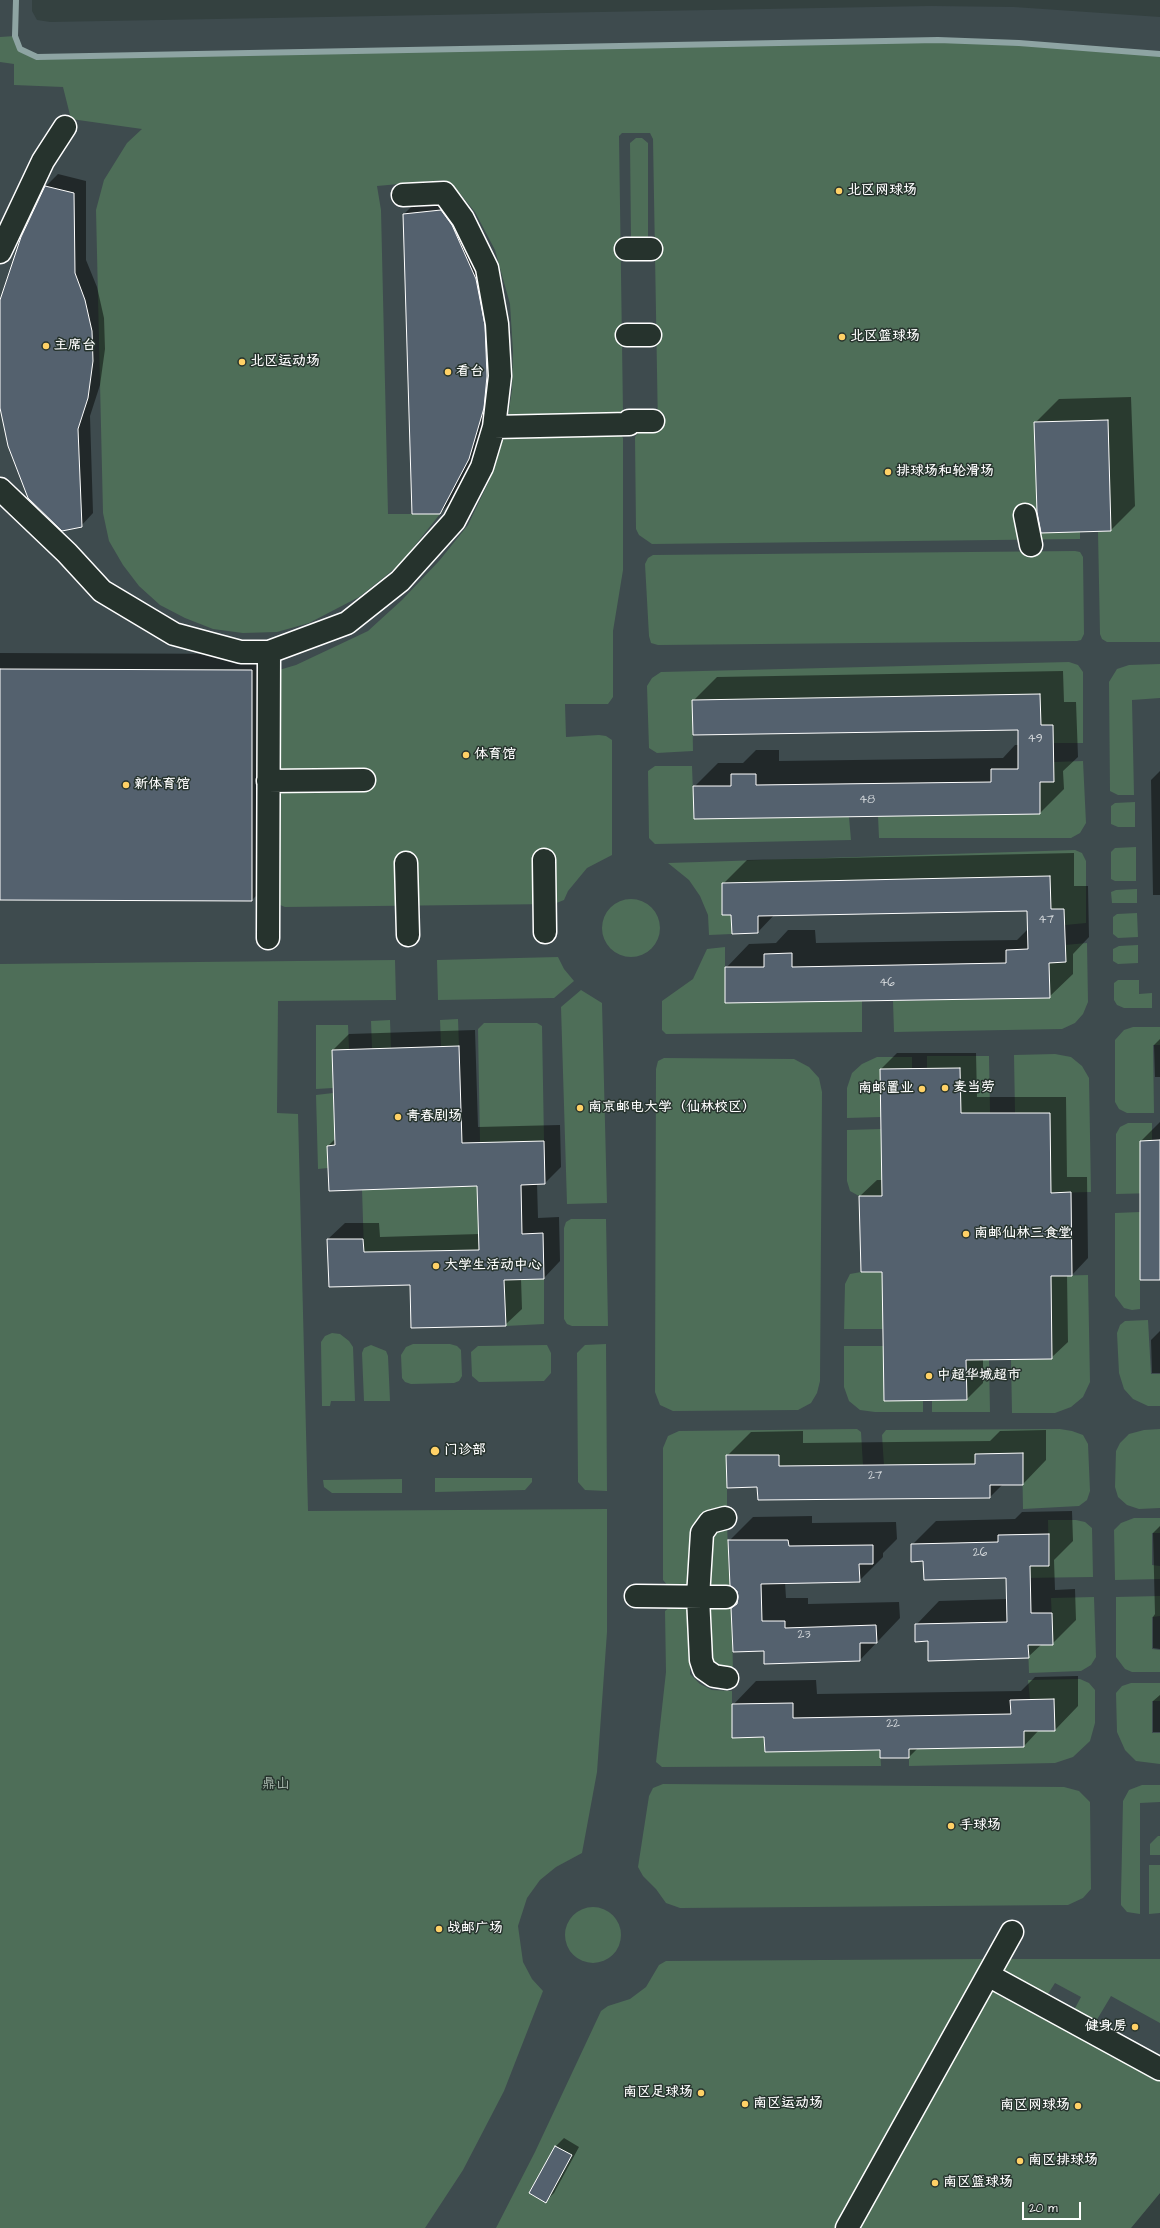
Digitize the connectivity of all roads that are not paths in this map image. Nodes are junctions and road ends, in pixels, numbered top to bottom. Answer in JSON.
{"nodes":[{"id":1,"x":65,"y":127,"type":"dead end"},
{"id":2,"x":403,"y":195,"type":"dead end"},
{"id":3,"x":626,"y":249,"type":"dead end"},
{"id":4,"x":651,"y":249,"type":"dead end"},
{"id":5,"x":0,"y":252,"type":"edge"},
{"id":6,"x":650,"y":335,"type":"dead end"},
{"id":7,"x":627,"y":336,"type":"dead end"},
{"id":8,"x":653,"y":421,"type":"dead end"},
{"id":9,"x":494,"y":427,"type":"junction"},
{"id":10,"x":0,"y":489,"type":"edge"},
{"id":11,"x":1025,"y":515,"type":"dead end"},
{"id":12,"x":1031,"y":545,"type":"dead end"},
{"id":13,"x":269,"y":652,"type":"junction"},
{"id":14,"x":364,"y":780,"type":"dead end"},
{"id":15,"x":268,"y":781,"type":"junction"},
{"id":16,"x":544,"y":860,"type":"dead end"},
{"id":17,"x":406,"y":863,"type":"dead end"},
{"id":18,"x":545,"y":932,"type":"dead end"},
{"id":19,"x":408,"y":935,"type":"dead end"},
{"id":20,"x":268,"y":938,"type":"dead end"},
{"id":21,"x":725,"y":1518,"type":"dead end"},
{"id":22,"x":636,"y":1596,"type":"dead end"},
{"id":23,"x":698,"y":1596,"type":"junction"},
{"id":24,"x":726,"y":1597,"type":"dead end"},
{"id":25,"x":727,"y":1678,"type":"dead end"},
{"id":26,"x":1012,"y":1932,"type":"dead end"},
{"id":27,"x":988,"y":1975,"type":"junction"},
{"id":28,"x":1160,"y":2069,"type":"edge"},
{"id":29,"x":847,"y":2228,"type":"edge"}],
"edges":[{"from":1,"to":5,"type":"street"},
{"from":2,"to":9,"type":"street"},
{"from":3,"to":4,"type":"street"},
{"from":6,"to":7,"type":"street"},
{"from":8,"to":9,"type":"street"},
{"from":9,"to":13,"type":"street"},
{"from":10,"to":13,"type":"street"},
{"from":11,"to":12,"type":"street"},
{"from":13,"to":15,"type":"street"},
{"from":14,"to":15,"type":"street"},
{"from":15,"to":20,"type":"street"},
{"from":16,"to":18,"type":"street"},
{"from":17,"to":19,"type":"street"},
{"from":21,"to":23,"type":"street"},
{"from":22,"to":23,"type":"street"},
{"from":23,"to":24,"type":"street"},
{"from":23,"to":25,"type":"street"},
{"from":26,"to":27,"type":"street"},
{"from":27,"to":28,"type":"street"},
{"from":27,"to":29,"type":"street"}]}
